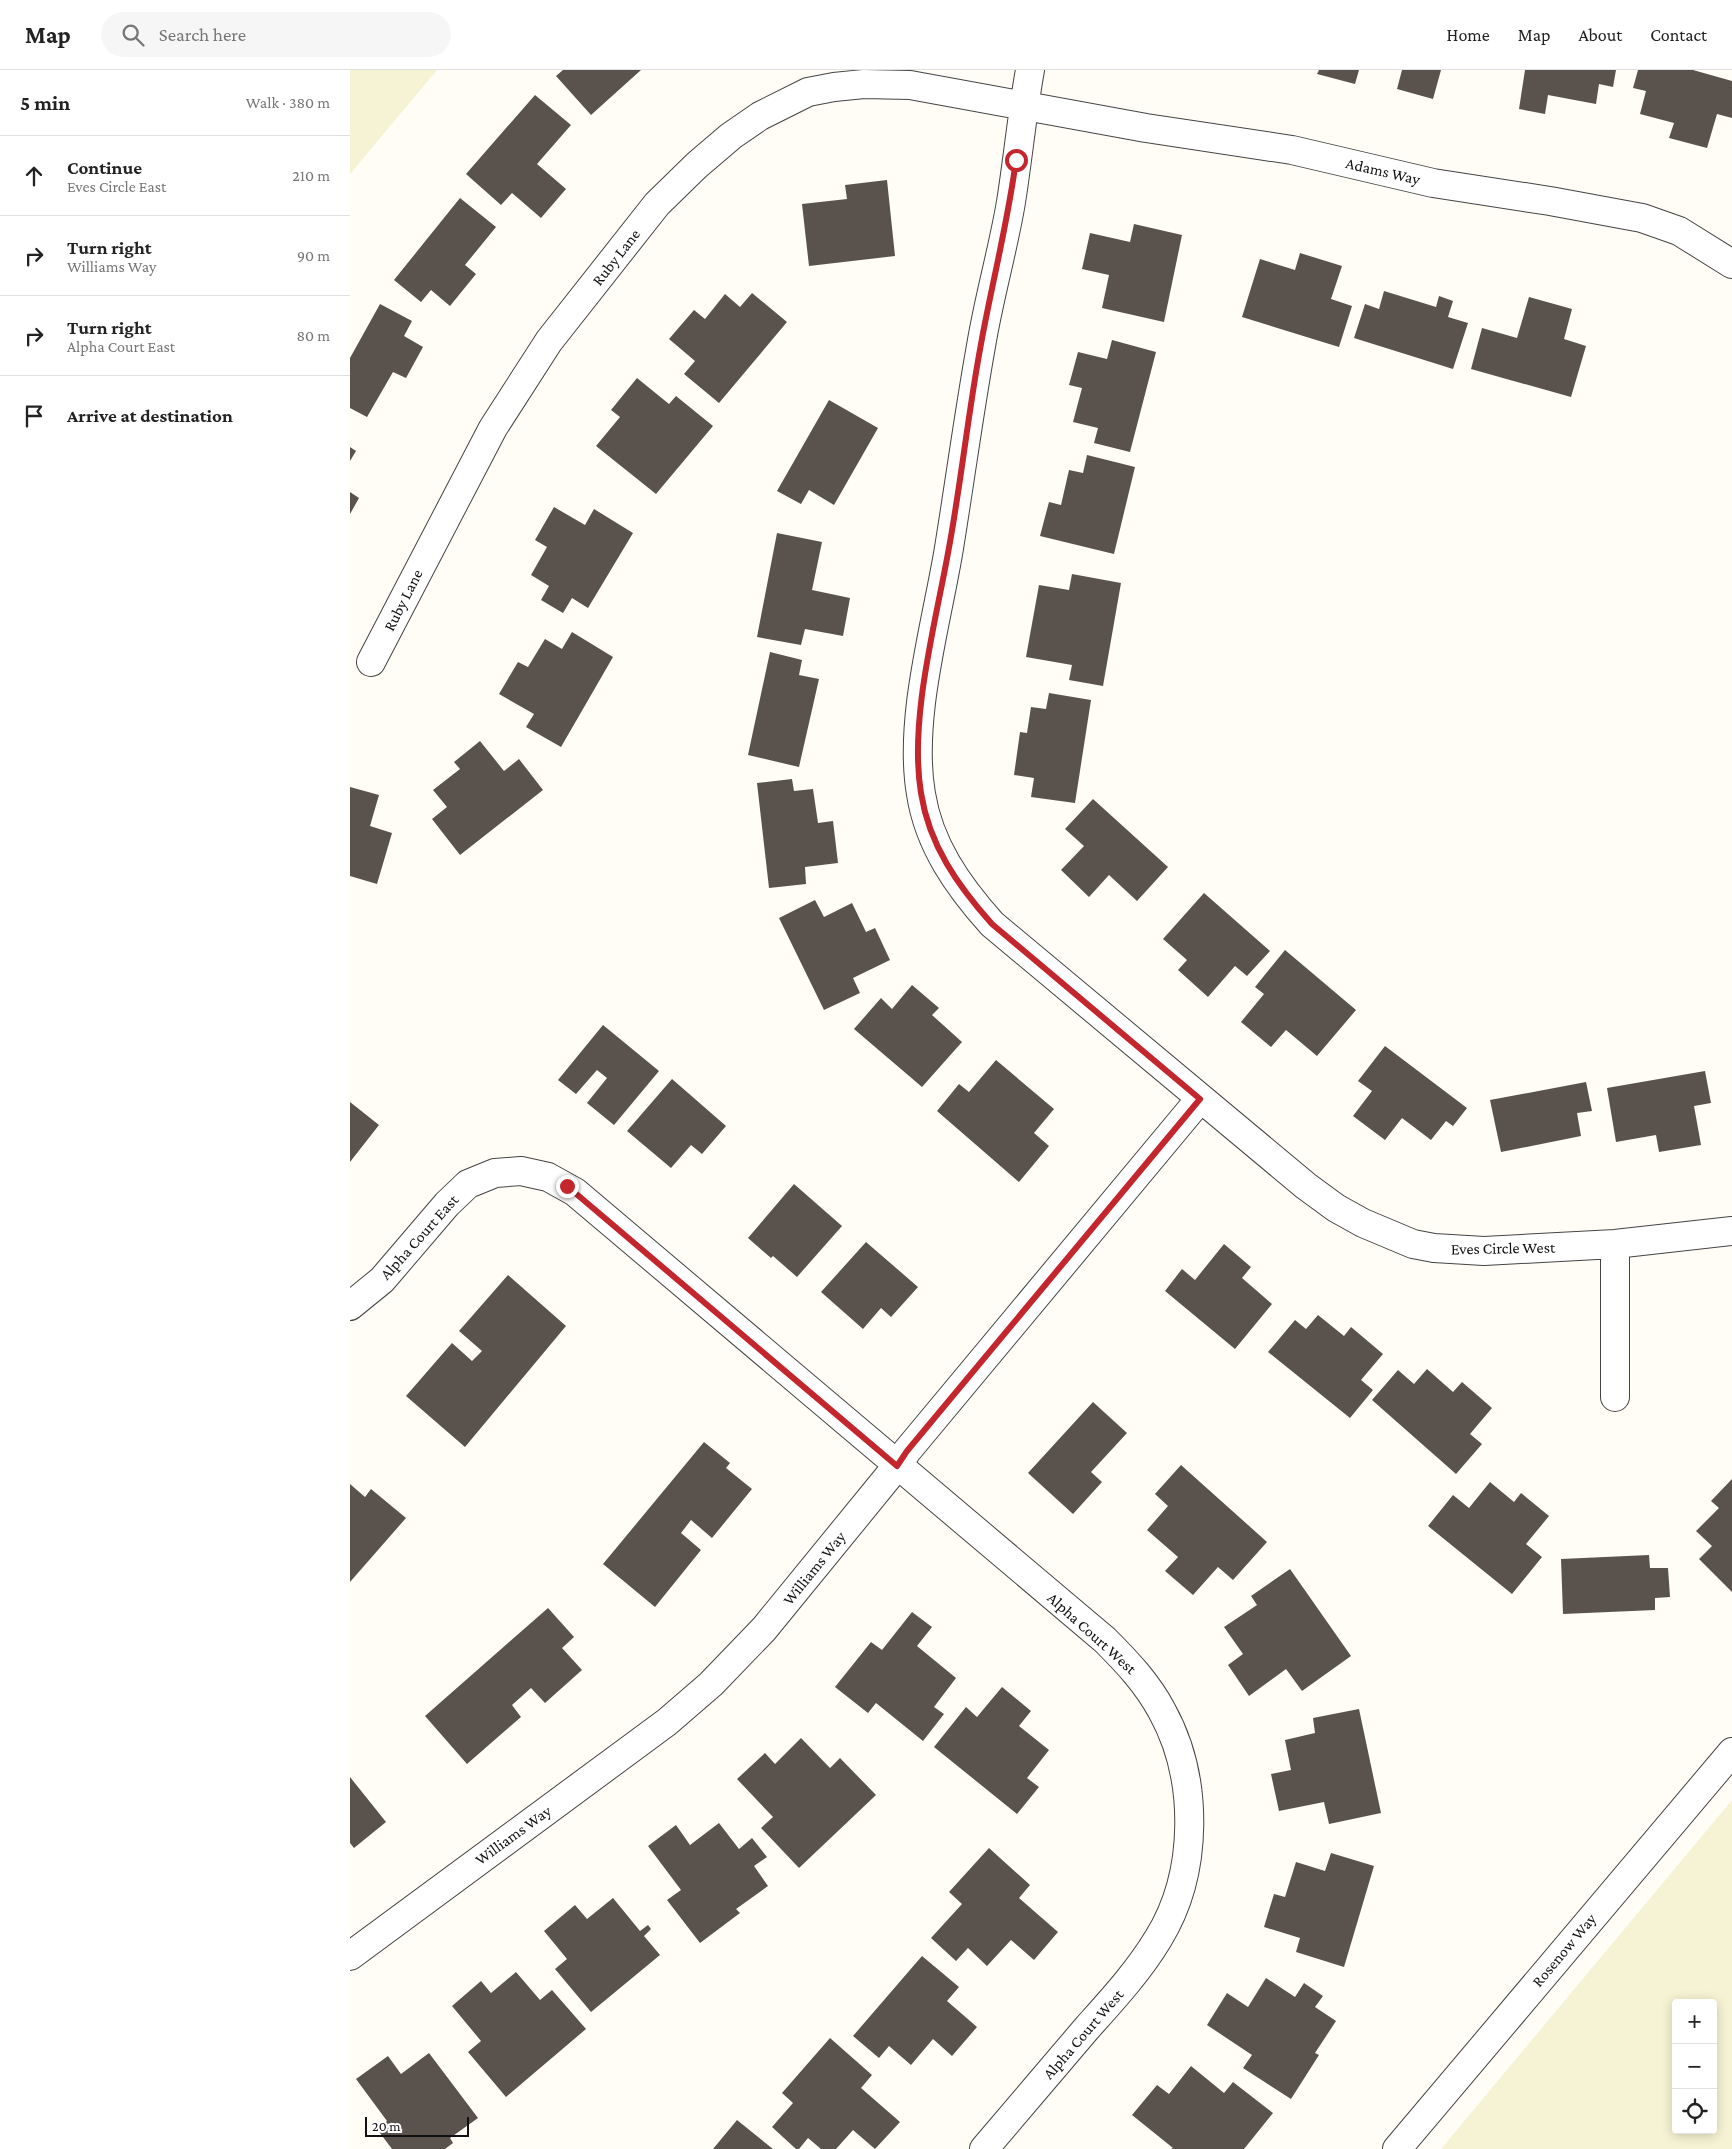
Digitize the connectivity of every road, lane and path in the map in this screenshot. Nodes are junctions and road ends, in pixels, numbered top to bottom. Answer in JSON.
{"nodes":[{"id":1,"x":1030,"y":70,"type":"edge"},
{"id":2,"x":1023,"y":105,"type":"junction"},
{"id":3,"x":1732,"y":264,"type":"edge"},
{"id":4,"x":371,"y":662,"type":"dead end"},
{"id":5,"x":1200,"y":1099,"type":"junction"},
{"id":6,"x":1732,"y":1231,"type":"edge"},
{"id":7,"x":1615,"y":1244,"type":"junction"},
{"id":8,"x":350,"y":1306,"type":"edge"},
{"id":9,"x":1615,"y":1397,"type":"dead end"},
{"id":10,"x":897,"y":1466,"type":"junction"},
{"id":11,"x":1732,"y":1752,"type":"edge"},
{"id":12,"x":350,"y":1956,"type":"edge"},
{"id":13,"x":984,"y":2149,"type":"edge"},
{"id":14,"x":1397,"y":2149,"type":"edge"}],
"edges":[{"from":1,"to":2,"type":"street","name":"Eves Circle West"},
{"from":2,"to":3,"type":"street","name":"Adams Way"},
{"from":2,"to":4,"type":"street","name":"Ruby Lane"},
{"from":2,"to":5,"type":"street","name":"Eves Circle West"},
{"from":5,"to":7,"type":"street","name":"Eves Circle West"},
{"from":5,"to":10,"type":"street","name":"Williams Way"},
{"from":6,"to":7,"type":"street","name":"Eves Circle West"},
{"from":7,"to":9,"type":"street"},
{"from":8,"to":10,"type":"street","name":"Alpha Court East"},
{"from":10,"to":12,"type":"street","name":"Williams Way"},
{"from":10,"to":13,"type":"street","name":"Alpha Court West"},
{"from":11,"to":14,"type":"street","name":"Rosenow Way"}]}
